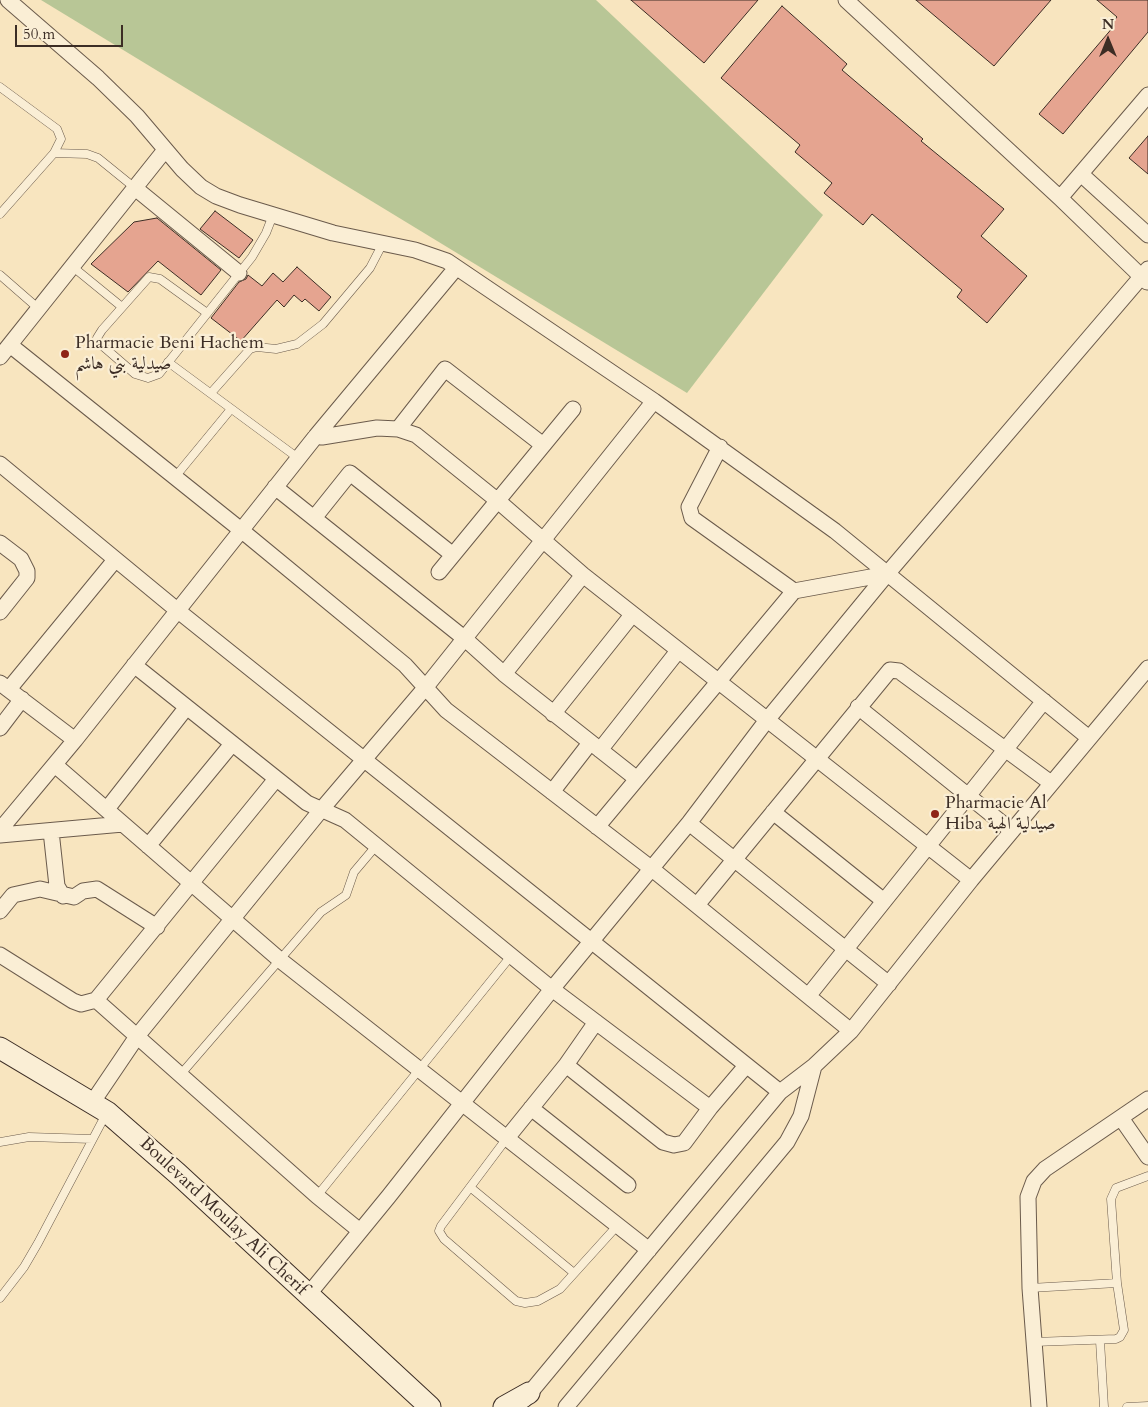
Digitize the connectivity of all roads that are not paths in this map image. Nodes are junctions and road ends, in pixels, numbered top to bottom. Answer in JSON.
{"nodes":[{"id":1,"x":8,"y":0,"type":"edge"},
{"id":2,"x":846,"y":0,"type":"edge"},
{"id":3,"x":0,"y":87,"type":"edge"},
{"id":4,"x":1148,"y":95,"type":"edge"},
{"id":5,"x":165,"y":150,"type":"junction"},
{"id":6,"x":54,"y":153,"type":"junction"},
{"id":7,"x":1082,"y":175,"type":"junction"},
{"id":8,"x":135,"y":188,"type":"junction"},
{"id":9,"x":1060,"y":198,"type":"junction"},
{"id":10,"x":0,"y":214,"type":"edge"},
{"id":11,"x":273,"y":215,"type":"junction"},
{"id":12,"x":1148,"y":235,"type":"edge"},
{"id":13,"x":383,"y":243,"type":"junction"},
{"id":14,"x":73,"y":267,"type":"junction"},
{"id":15,"x":456,"y":268,"type":"junction"},
{"id":16,"x":239,"y":273,"type":"junction"},
{"id":17,"x":0,"y":275,"type":"edge"},
{"id":18,"x":1146,"y":276,"type":"edge"},
{"id":19,"x":122,"y":307,"type":"junction"},
{"id":20,"x":39,"y":309,"type":"junction"},
{"id":21,"x":207,"y":313,"type":"junction"},
{"id":22,"x":10,"y":345,"type":"junction"},
{"id":23,"x":0,"y":357,"type":"edge"},
{"id":24,"x":168,"y":362,"type":"junction"},
{"id":25,"x":211,"y":393,"type":"junction"},
{"id":26,"x":654,"y":401,"type":"junction"},
{"id":27,"x":232,"y":408,"type":"junction"},
{"id":28,"x":573,"y":410,"type":"dead end"},
{"id":29,"x":398,"y":429,"type":"junction"},
{"id":30,"x":316,"y":436,"type":"junction"},
{"id":31,"x":543,"y":446,"type":"junction"},
{"id":32,"x":720,"y":447,"type":"junction"},
{"id":33,"x":298,"y":458,"type":"junction"},
{"id":34,"x":0,"y":464,"type":"edge"},
{"id":35,"x":175,"y":477,"type":"junction"},
{"id":36,"x":275,"y":486,"type":"junction"},
{"id":37,"x":498,"y":501,"type":"junction"},
{"id":38,"x":314,"y":518,"type":"junction"},
{"id":39,"x":241,"y":530,"type":"junction"},
{"id":40,"x":542,"y":539,"type":"junction"},
{"id":41,"x":0,"y":543,"type":"edge"},
{"id":42,"x":453,"y":555,"type":"junction"},
{"id":43,"x":115,"y":560,"type":"junction"},
{"id":44,"x":439,"y":572,"type":"dead end"},
{"id":45,"x":887,"y":574,"type":"junction"},
{"id":46,"x":583,"y":575,"type":"junction"},
{"id":47,"x":794,"y":591,"type":"junction"},
{"id":48,"x":177,"y":610,"type":"junction"},
{"id":49,"x":0,"y":612,"type":"edge"},
{"id":50,"x":632,"y":614,"type":"junction"},
{"id":51,"x":464,"y":638,"type":"junction"},
{"id":52,"x":678,"y":651,"type":"junction"},
{"id":53,"x":134,"y":665,"type":"junction"},
{"id":54,"x":1148,"y":668,"type":"edge"},
{"id":55,"x":504,"y":674,"type":"junction"},
{"id":56,"x":718,"y":682,"type":"junction"},
{"id":57,"x":4,"y":686,"type":"edge"},
{"id":58,"x":425,"y":688,"type":"junction"},
{"id":59,"x":22,"y":699,"type":"junction"},
{"id":60,"x":1044,"y":701,"type":"junction"},
{"id":61,"x":858,"y":707,"type":"junction"},
{"id":62,"x":186,"y":708,"type":"junction"},
{"id":63,"x":553,"y":714,"type":"junction"},
{"id":64,"x":767,"y":720,"type":"junction"},
{"id":65,"x":0,"y":728,"type":"edge"},
{"id":66,"x":1089,"y":738,"type":"junction"},
{"id":67,"x":75,"y":740,"type":"junction"},
{"id":68,"x":232,"y":744,"type":"junction"},
{"id":69,"x":595,"y":746,"type":"junction"},
{"id":70,"x":1006,"y":749,"type":"junction"},
{"id":71,"x":364,"y":760,"type":"junction"},
{"id":72,"x":816,"y":760,"type":"junction"},
{"id":73,"x":55,"y":765,"type":"junction"},
{"id":74,"x":276,"y":779,"type":"junction"},
{"id":75,"x":637,"y":779,"type":"junction"},
{"id":76,"x":1051,"y":783,"type":"junction"},
{"id":77,"x":552,"y":792,"type":"junction"},
{"id":78,"x":968,"y":795,"type":"junction"},
{"id":79,"x":107,"y":809,"type":"junction"},
{"id":80,"x":321,"y":810,"type":"junction"},
{"id":81,"x":773,"y":812,"type":"junction"},
{"id":82,"x":689,"y":823,"type":"junction"},
{"id":83,"x":123,"y":824,"type":"junction"},
{"id":84,"x":597,"y":827,"type":"junction"},
{"id":85,"x":0,"y":830,"type":"edge"},
{"id":86,"x":51,"y":831,"type":"junction"},
{"id":87,"x":1012,"y":831,"type":"junction"},
{"id":88,"x":0,"y":835,"type":"edge"},
{"id":89,"x":148,"y":846,"type":"junction"},
{"id":90,"x":376,"y":846,"type":"junction"},
{"id":91,"x":928,"y":846,"type":"junction"},
{"id":92,"x":734,"y":860,"type":"junction"},
{"id":93,"x":652,"y":869,"type":"junction"},
{"id":94,"x":971,"y":880,"type":"junction"},
{"id":95,"x":192,"y":884,"type":"junction"},
{"id":96,"x":63,"y":896,"type":"junction"},
{"id":97,"x":884,"y":901,"type":"junction"},
{"id":98,"x":697,"y":905,"type":"junction"},
{"id":99,"x":0,"y":911,"type":"edge"},
{"id":100,"x":232,"y":920,"type":"junction"},
{"id":101,"x":157,"y":927,"type":"junction"},
{"id":102,"x":591,"y":941,"type":"junction"},
{"id":103,"x":846,"y":949,"type":"junction"},
{"id":104,"x":0,"y":955,"type":"edge"},
{"id":105,"x":511,"y":956,"type":"junction"},
{"id":106,"x":280,"y":960,"type":"junction"},
{"id":107,"x":889,"y":984,"type":"junction"},
{"id":108,"x":552,"y":989,"type":"junction"},
{"id":109,"x":809,"y":995,"type":"junction"},
{"id":110,"x":96,"y":1000,"type":"junction"},
{"id":111,"x":596,"y":1022,"type":"junction"},
{"id":112,"x":851,"y":1031,"type":"junction"},
{"id":113,"x":138,"y":1035,"type":"junction"},
{"id":114,"x":0,"y":1048,"type":"edge"},
{"id":115,"x":566,"y":1065,"type":"junction"},
{"id":116,"x":814,"y":1066,"type":"junction"},
{"id":117,"x":745,"y":1067,"type":"junction"},
{"id":118,"x":418,"y":1069,"type":"junction"},
{"id":119,"x":182,"y":1074,"type":"junction"},
{"id":120,"x":780,"y":1092,"type":"junction"},
{"id":121,"x":1148,"y":1099,"type":"edge"},
{"id":122,"x":462,"y":1103,"type":"junction"},
{"id":123,"x":100,"y":1108,"type":"junction"},
{"id":124,"x":531,"y":1108,"type":"junction"},
{"id":125,"x":710,"y":1108,"type":"junction"},
{"id":126,"x":1121,"y":1118,"type":"junction"},
{"id":127,"x":507,"y":1138,"type":"junction"},
{"id":128,"x":92,"y":1139,"type":"junction"},
{"id":129,"x":0,"y":1142,"type":"edge"},
{"id":130,"x":1148,"y":1157,"type":"edge"},
{"id":131,"x":1148,"y":1176,"type":"edge"},
{"id":132,"x":628,"y":1185,"type":"dead end"},
{"id":133,"x":470,"y":1187,"type":"junction"},
{"id":134,"x":318,"y":1196,"type":"junction"},
{"id":135,"x":617,"y":1226,"type":"junction"},
{"id":136,"x":360,"y":1231,"type":"junction"},
{"id":137,"x":649,"y":1250,"type":"junction"},
{"id":138,"x":574,"y":1274,"type":"junction"},
{"id":139,"x":1117,"y":1283,"type":"junction"},
{"id":140,"x":1030,"y":1288,"type":"junction"},
{"id":141,"x":308,"y":1295,"type":"junction"},
{"id":142,"x":0,"y":1298,"type":"edge"},
{"id":143,"x":1100,"y":1341,"type":"junction"},
{"id":144,"x":1034,"y":1342,"type":"junction"},
{"id":145,"x":416,"y":1399,"type":"edge"},
{"id":146,"x":524,"y":1400,"type":"edge"},
{"id":147,"x":1148,"y":1406,"type":"edge"},
{"id":148,"x":430,"y":1407,"type":"edge"},
{"id":149,"x":444,"y":1407,"type":"edge"},
{"id":150,"x":504,"y":1407,"type":"edge"},
{"id":151,"x":566,"y":1407,"type":"edge"},
{"id":152,"x":1039,"y":1407,"type":"edge"},
{"id":153,"x":1104,"y":1407,"type":"edge"},
{"id":154,"x":1127,"y":1407,"type":"edge"}],
"edges":[{"from":1,"to":5,"type":"street"},
{"from":2,"to":9,"type":"street"},
{"from":3,"to":6,"type":"lane"},
{"from":4,"to":7,"type":"street"},
{"from":5,"to":8,"type":"street"},
{"from":5,"to":11,"type":"street"},
{"from":6,"to":8,"type":"lane"},
{"from":6,"to":10,"type":"lane"},
{"from":7,"to":9,"type":"street"},
{"from":7,"to":12,"type":"street"},
{"from":8,"to":14,"type":"street"},
{"from":8,"to":16,"type":"street"},
{"from":9,"to":18,"type":"street"},
{"from":11,"to":13,"type":"street"},
{"from":11,"to":16,"type":"lane"},
{"from":13,"to":15,"type":"street"},
{"from":13,"to":25,"type":"lane"},
{"from":14,"to":19,"type":"lane"},
{"from":14,"to":20,"type":"street"},
{"from":15,"to":26,"type":"street"},
{"from":15,"to":30,"type":"street"},
{"from":16,"to":21,"type":"lane"},
{"from":17,"to":20,"type":"lane"},
{"from":18,"to":45,"type":"street"},
{"from":19,"to":21,"type":"lane"},
{"from":19,"to":24,"type":"lane"},
{"from":20,"to":22,"type":"street"},
{"from":21,"to":24,"type":"lane"},
{"from":22,"to":23,"type":"street"},
{"from":22,"to":35,"type":"street"},
{"from":24,"to":25,"type":"lane"},
{"from":25,"to":27,"type":"lane"},
{"from":26,"to":32,"type":"street"},
{"from":26,"to":40,"type":"street"},
{"from":27,"to":33,"type":"lane"},
{"from":27,"to":35,"type":"lane"},
{"from":28,"to":31,"type":"street"},
{"from":29,"to":30,"type":"street"},
{"from":29,"to":31,"type":"street"},
{"from":29,"to":37,"type":"street"},
{"from":30,"to":33,"type":"street"},
{"from":31,"to":37,"type":"street"},
{"from":32,"to":45,"type":"street"},
{"from":32,"to":47,"type":"street"},
{"from":33,"to":36,"type":"street"},
{"from":34,"to":43,"type":"street"},
{"from":35,"to":39,"type":"street"},
{"from":36,"to":38,"type":"street"},
{"from":36,"to":39,"type":"street"},
{"from":37,"to":40,"type":"street"},
{"from":37,"to":42,"type":"street"},
{"from":38,"to":42,"type":"street"},
{"from":38,"to":51,"type":"street"},
{"from":39,"to":48,"type":"street"},
{"from":39,"to":58,"type":"street"},
{"from":40,"to":46,"type":"street"},
{"from":40,"to":51,"type":"street"},
{"from":41,"to":49,"type":"street"},
{"from":42,"to":44,"type":"street"},
{"from":43,"to":48,"type":"street"},
{"from":43,"to":57,"type":"street"},
{"from":45,"to":47,"type":"street"},
{"from":45,"to":60,"type":"street"},
{"from":45,"to":64,"type":"street"},
{"from":46,"to":50,"type":"street"},
{"from":46,"to":55,"type":"street"},
{"from":47,"to":56,"type":"street"},
{"from":48,"to":53,"type":"street"},
{"from":48,"to":71,"type":"street"},
{"from":50,"to":52,"type":"street"},
{"from":50,"to":63,"type":"street"},
{"from":51,"to":55,"type":"street"},
{"from":51,"to":58,"type":"street"},
{"from":52,"to":56,"type":"street"},
{"from":52,"to":69,"type":"street"},
{"from":53,"to":62,"type":"street"},
{"from":53,"to":67,"type":"street"},
{"from":54,"to":66,"type":"street"},
{"from":55,"to":63,"type":"street"},
{"from":56,"to":64,"type":"street"},
{"from":56,"to":75,"type":"street"},
{"from":57,"to":59,"type":"street"},
{"from":58,"to":71,"type":"street"},
{"from":58,"to":77,"type":"street"},
{"from":59,"to":65,"type":"street"},
{"from":59,"to":67,"type":"street"},
{"from":60,"to":66,"type":"street"},
{"from":60,"to":70,"type":"street"},
{"from":61,"to":70,"type":"street"},
{"from":61,"to":72,"type":"street"},
{"from":61,"to":78,"type":"street"},
{"from":62,"to":68,"type":"street"},
{"from":62,"to":79,"type":"street"},
{"from":63,"to":69,"type":"street"},
{"from":64,"to":72,"type":"street"},
{"from":64,"to":82,"type":"street"},
{"from":66,"to":76,"type":"street"},
{"from":67,"to":73,"type":"street"},
{"from":68,"to":74,"type":"street"},
{"from":68,"to":89,"type":"street"},
{"from":69,"to":75,"type":"street"},
{"from":69,"to":77,"type":"street"},
{"from":70,"to":76,"type":"street"},
{"from":70,"to":78,"type":"street"},
{"from":71,"to":80,"type":"street"},
{"from":71,"to":102,"type":"street"},
{"from":72,"to":81,"type":"street"},
{"from":72,"to":91,"type":"street"},
{"from":73,"to":79,"type":"street"},
{"from":73,"to":85,"type":"street"},
{"from":74,"to":80,"type":"street"},
{"from":74,"to":95,"type":"street"},
{"from":75,"to":84,"type":"street"},
{"from":76,"to":87,"type":"street"},
{"from":77,"to":84,"type":"street"},
{"from":78,"to":87,"type":"street"},
{"from":78,"to":91,"type":"street"},
{"from":79,"to":83,"type":"street"},
{"from":80,"to":90,"type":"street"},
{"from":80,"to":100,"type":"street"},
{"from":81,"to":92,"type":"street"},
{"from":81,"to":97,"type":"street"},
{"from":82,"to":92,"type":"street"},
{"from":82,"to":93,"type":"street"},
{"from":83,"to":86,"type":"street"},
{"from":83,"to":89,"type":"street"},
{"from":84,"to":93,"type":"street"},
{"from":86,"to":88,"type":"street"},
{"from":86,"to":96,"type":"street"},
{"from":87,"to":94,"type":"street"},
{"from":89,"to":95,"type":"street"},
{"from":90,"to":105,"type":"street"},
{"from":90,"to":106,"type":"lane"},
{"from":91,"to":94,"type":"street"},
{"from":91,"to":97,"type":"street"},
{"from":92,"to":98,"type":"street"},
{"from":92,"to":103,"type":"street"},
{"from":93,"to":98,"type":"street"},
{"from":93,"to":102,"type":"street"},
{"from":94,"to":107,"type":"street"},
{"from":95,"to":100,"type":"street"},
{"from":95,"to":101,"type":"street"},
{"from":96,"to":99,"type":"street"},
{"from":96,"to":101,"type":"street"},
{"from":97,"to":103,"type":"street"},
{"from":98,"to":109,"type":"street"},
{"from":100,"to":106,"type":"street"},
{"from":100,"to":113,"type":"street"},
{"from":101,"to":110,"type":"street"},
{"from":102,"to":108,"type":"street"},
{"from":102,"to":117,"type":"street"},
{"from":103,"to":107,"type":"street"},
{"from":103,"to":109,"type":"street"},
{"from":104,"to":110,"type":"street"},
{"from":105,"to":108,"type":"street"},
{"from":105,"to":118,"type":"lane"},
{"from":106,"to":118,"type":"street"},
{"from":106,"to":119,"type":"lane"},
{"from":107,"to":112,"type":"street"},
{"from":108,"to":111,"type":"street"},
{"from":108,"to":122,"type":"street"},
{"from":109,"to":112,"type":"street"},
{"from":110,"to":113,"type":"street"},
{"from":111,"to":115,"type":"street"},
{"from":111,"to":125,"type":"street"},
{"from":112,"to":116,"type":"street"},
{"from":113,"to":119,"type":"street"},
{"from":113,"to":123,"type":"street"},
{"from":114,"to":123,"type":"main road","name":"Boulevard Moulay Ali Cherif"},
{"from":115,"to":124,"type":"street"},
{"from":115,"to":125,"type":"street"},
{"from":116,"to":120,"type":"street"},
{"from":116,"to":151,"type":"street"},
{"from":117,"to":120,"type":"street"},
{"from":117,"to":125,"type":"street"},
{"from":118,"to":122,"type":"street"},
{"from":118,"to":134,"type":"lane"},
{"from":119,"to":134,"type":"street"},
{"from":120,"to":137,"type":"street"},
{"from":121,"to":126,"type":"street"},
{"from":122,"to":127,"type":"street"},
{"from":122,"to":136,"type":"street"},
{"from":123,"to":128,"type":"lane"},
{"from":123,"to":141,"type":"main road","name":"Boulevard Moulay Ali Cherif"},
{"from":124,"to":127,"type":"street"},
{"from":124,"to":132,"type":"street"},
{"from":126,"to":130,"type":"street"},
{"from":126,"to":140,"type":"street"},
{"from":127,"to":133,"type":"lane"},
{"from":127,"to":135,"type":"street"},
{"from":128,"to":129,"type":"lane"},
{"from":128,"to":142,"type":"lane"},
{"from":131,"to":139,"type":"lane"},
{"from":133,"to":138,"type":"lane"},
{"from":133,"to":138,"type":"lane"},
{"from":134,"to":136,"type":"street"},
{"from":135,"to":137,"type":"street"},
{"from":135,"to":138,"type":"lane"},
{"from":136,"to":141,"type":"street"},
{"from":137,"to":146,"type":"street"},
{"from":139,"to":140,"type":"lane"},
{"from":139,"to":143,"type":"lane"},
{"from":140,"to":144,"type":"street"},
{"from":141,"to":145,"type":"main road","name":"Boulevard Moulay Ali Cherif"},
{"from":143,"to":144,"type":"lane"},
{"from":143,"to":153,"type":"lane"},
{"from":144,"to":152,"type":"street"},
{"from":145,"to":148,"type":"main road","name":"Boulevard Moulay Ali Cherif"},
{"from":145,"to":149,"type":"main road"},
{"from":146,"to":150,"type":"main road"},
{"from":147,"to":154,"type":"lane"}]}
